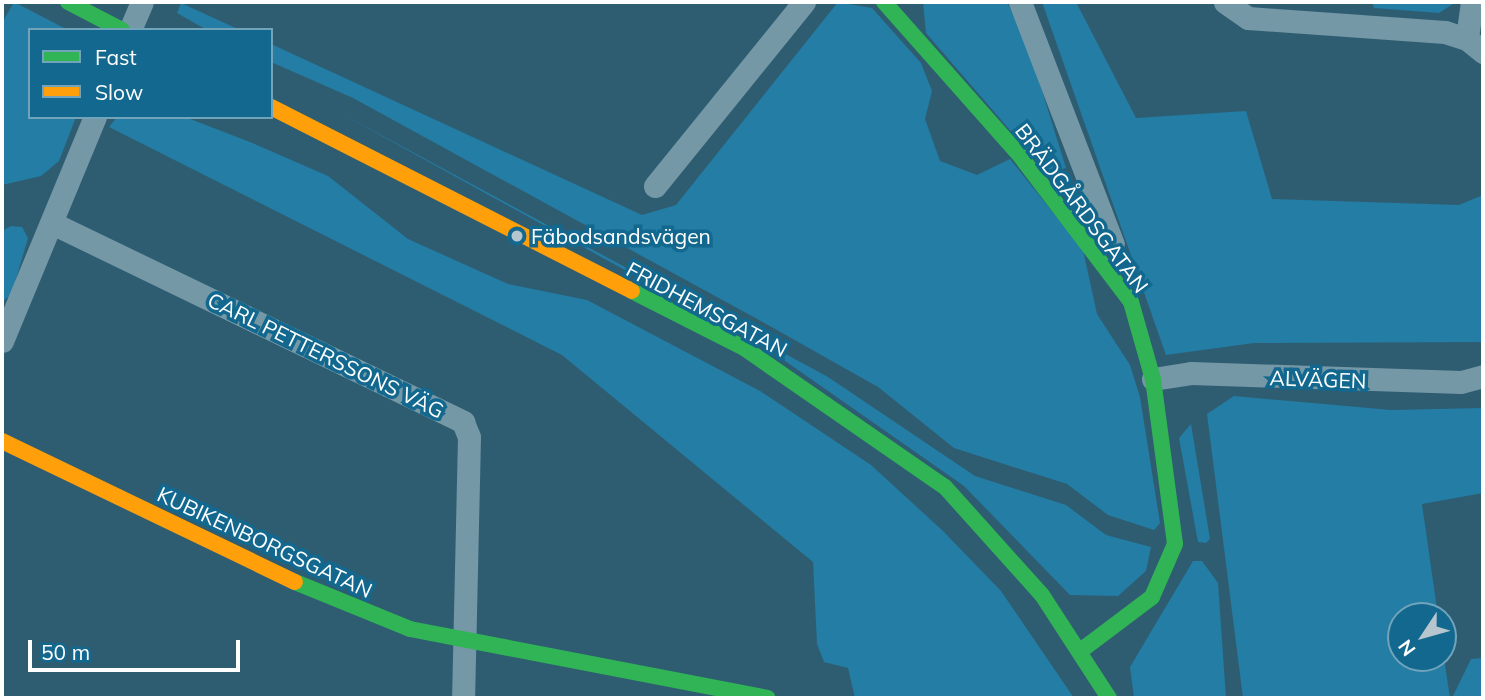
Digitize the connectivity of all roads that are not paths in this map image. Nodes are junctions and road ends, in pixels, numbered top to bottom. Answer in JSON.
{"nodes":[{"id":1,"x":68,"y":2,"type":"edge"},
{"id":2,"x":142,"y":2,"type":"edge"},
{"id":3,"x":804,"y":2,"type":"edge"},
{"id":4,"x":884,"y":2,"type":"edge"},
{"id":5,"x":1020,"y":2,"type":"edge"},
{"id":6,"x":1225,"y":2,"type":"edge"},
{"id":7,"x":1472,"y":2,"type":"edge"},
{"id":8,"x":118,"y":28,"type":"edge"},
{"id":9,"x":131,"y":28,"type":"edge"},
{"id":10,"x":1475,"y":46,"type":"edge"},
{"id":11,"x":273,"y":108,"type":"edge"},
{"id":12,"x":94,"y":119,"type":"edge"},
{"id":13,"x":655,"y":186,"type":"dead end"},
{"id":14,"x":52,"y":223,"type":"junction"},
{"id":15,"x":1113,"y":244,"type":"dead end"},
{"id":16,"x":2,"y":341,"type":"edge"},
{"id":17,"x":1483,"y":376,"type":"edge"},
{"id":18,"x":1153,"y":379,"type":"junction"},
{"id":19,"x":2,"y":441,"type":"edge"},
{"id":20,"x":464,"y":638,"type":"junction"},
{"id":21,"x":1083,"y":649,"type":"junction"},
{"id":22,"x":463,"y":698,"type":"edge"},
{"id":23,"x":767,"y":698,"type":"edge"},
{"id":24,"x":1109,"y":698,"type":"edge"}],
"edges":[{"from":1,"to":8,"type":"street"},
{"from":2,"to":9,"type":"street"},
{"from":3,"to":13,"type":"street"},
{"from":4,"to":18,"type":"street","name":"BRÄDGÅRDSGATAN"},
{"from":5,"to":15,"type":"street"},
{"from":6,"to":10,"type":"street"},
{"from":7,"to":10,"type":"street"},
{"from":11,"to":21,"type":"street","name":"FRIDHEMSGATAN"},
{"from":12,"to":14,"type":"street"},
{"from":14,"to":16,"type":"street"},
{"from":14,"to":20,"type":"street","name":"CARL PETTERSSONS VÄG"},
{"from":17,"to":18,"type":"street","name":"ALVÄGEN"},
{"from":18,"to":21,"type":"street","name":"BRÄDGÅRDSGATAN"},
{"from":19,"to":20,"type":"street","name":"KUBIKENBORGSGATAN"},
{"from":20,"to":22,"type":"street","name":"CARL PETTERSSONS VÄG"},
{"from":20,"to":23,"type":"street","name":"KUBIKENBORGSGATAN"},
{"from":21,"to":24,"type":"street","name":"FRIDHEMSGATAN"}]}
